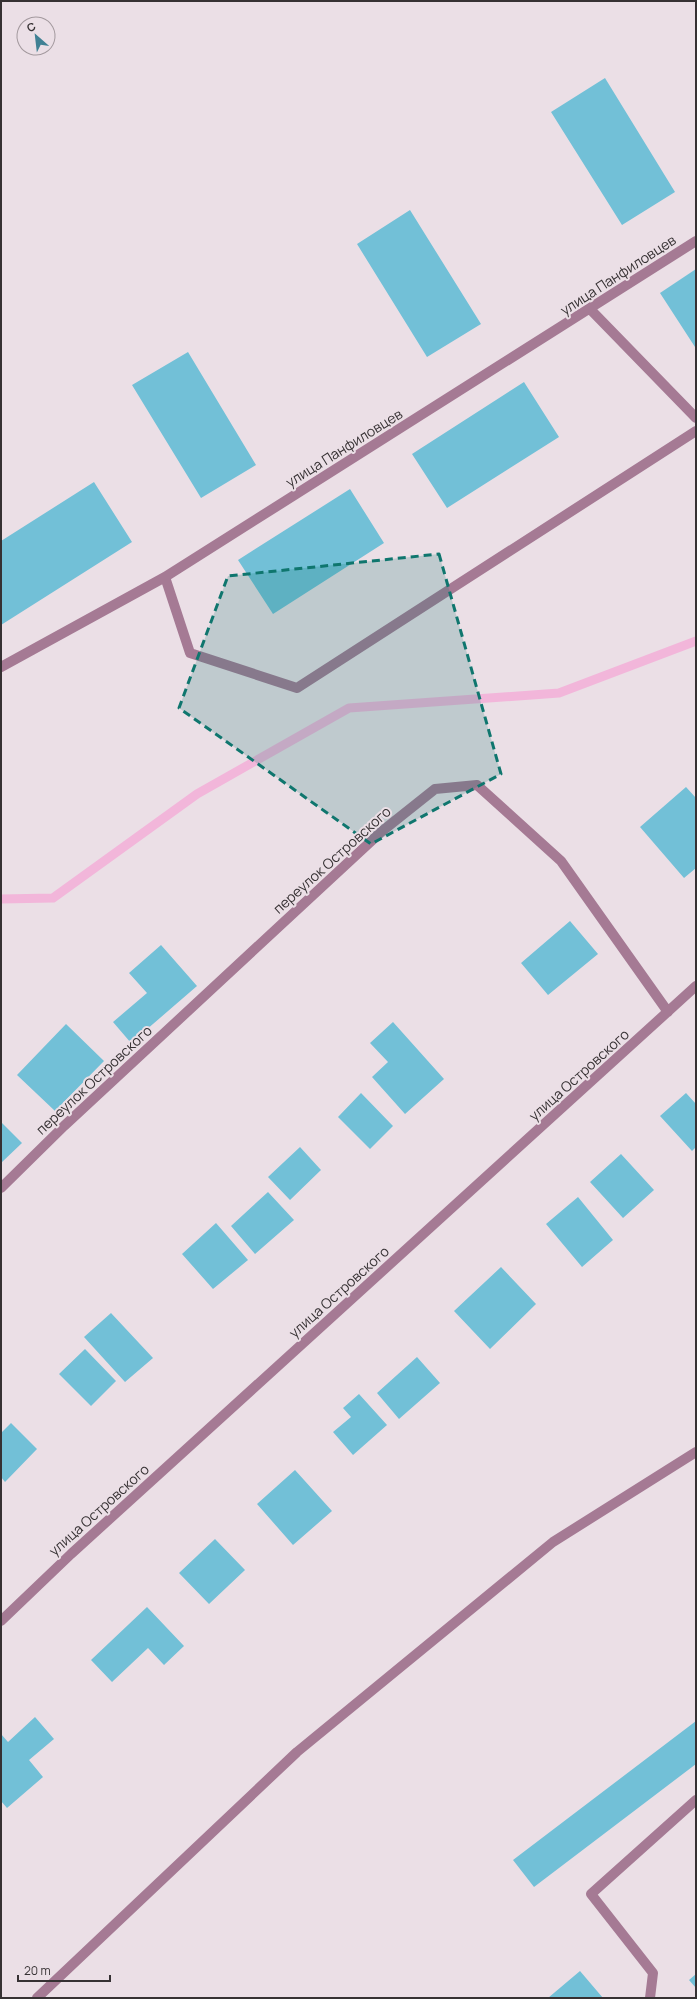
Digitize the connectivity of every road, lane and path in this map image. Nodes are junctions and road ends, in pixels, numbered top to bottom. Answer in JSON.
{"nodes":[{"id":1,"x":696,"y":241,"type":"edge"},
{"id":2,"x":590,"y":309,"type":"junction"},
{"id":3,"x":696,"y":418,"type":"edge"},
{"id":4,"x":696,"y":431,"type":"edge"},
{"id":5,"x":165,"y":576,"type":"junction"},
{"id":6,"x":1,"y":667,"type":"edge"},
{"id":7,"x":696,"y":986,"type":"edge"},
{"id":8,"x":668,"y":1012,"type":"junction"},
{"id":9,"x":1,"y":1188,"type":"edge"},
{"id":10,"x":696,"y":1452,"type":"edge"},
{"id":11,"x":1,"y":1620,"type":"edge"},
{"id":12,"x":696,"y":1800,"type":"edge"},
{"id":13,"x":37,"y":1998,"type":"edge"},
{"id":14,"x":650,"y":1998,"type":"edge"}],
"edges":[{"from":1,"to":2,"type":"street","name":"улица Панфиловцев"},
{"from":2,"to":3,"type":"street"},
{"from":2,"to":5,"type":"street","name":"улица Панфиловцев"},
{"from":4,"to":5,"type":"street"},
{"from":5,"to":6,"type":"street","name":"улица Панфиловцев"},
{"from":7,"to":8,"type":"street","name":"улица Островского"},
{"from":8,"to":9,"type":"street","name":"переулок Островского"},
{"from":8,"to":11,"type":"street","name":"улица Островского"},
{"from":10,"to":13,"type":"street"},
{"from":12,"to":14,"type":"street"}]}
